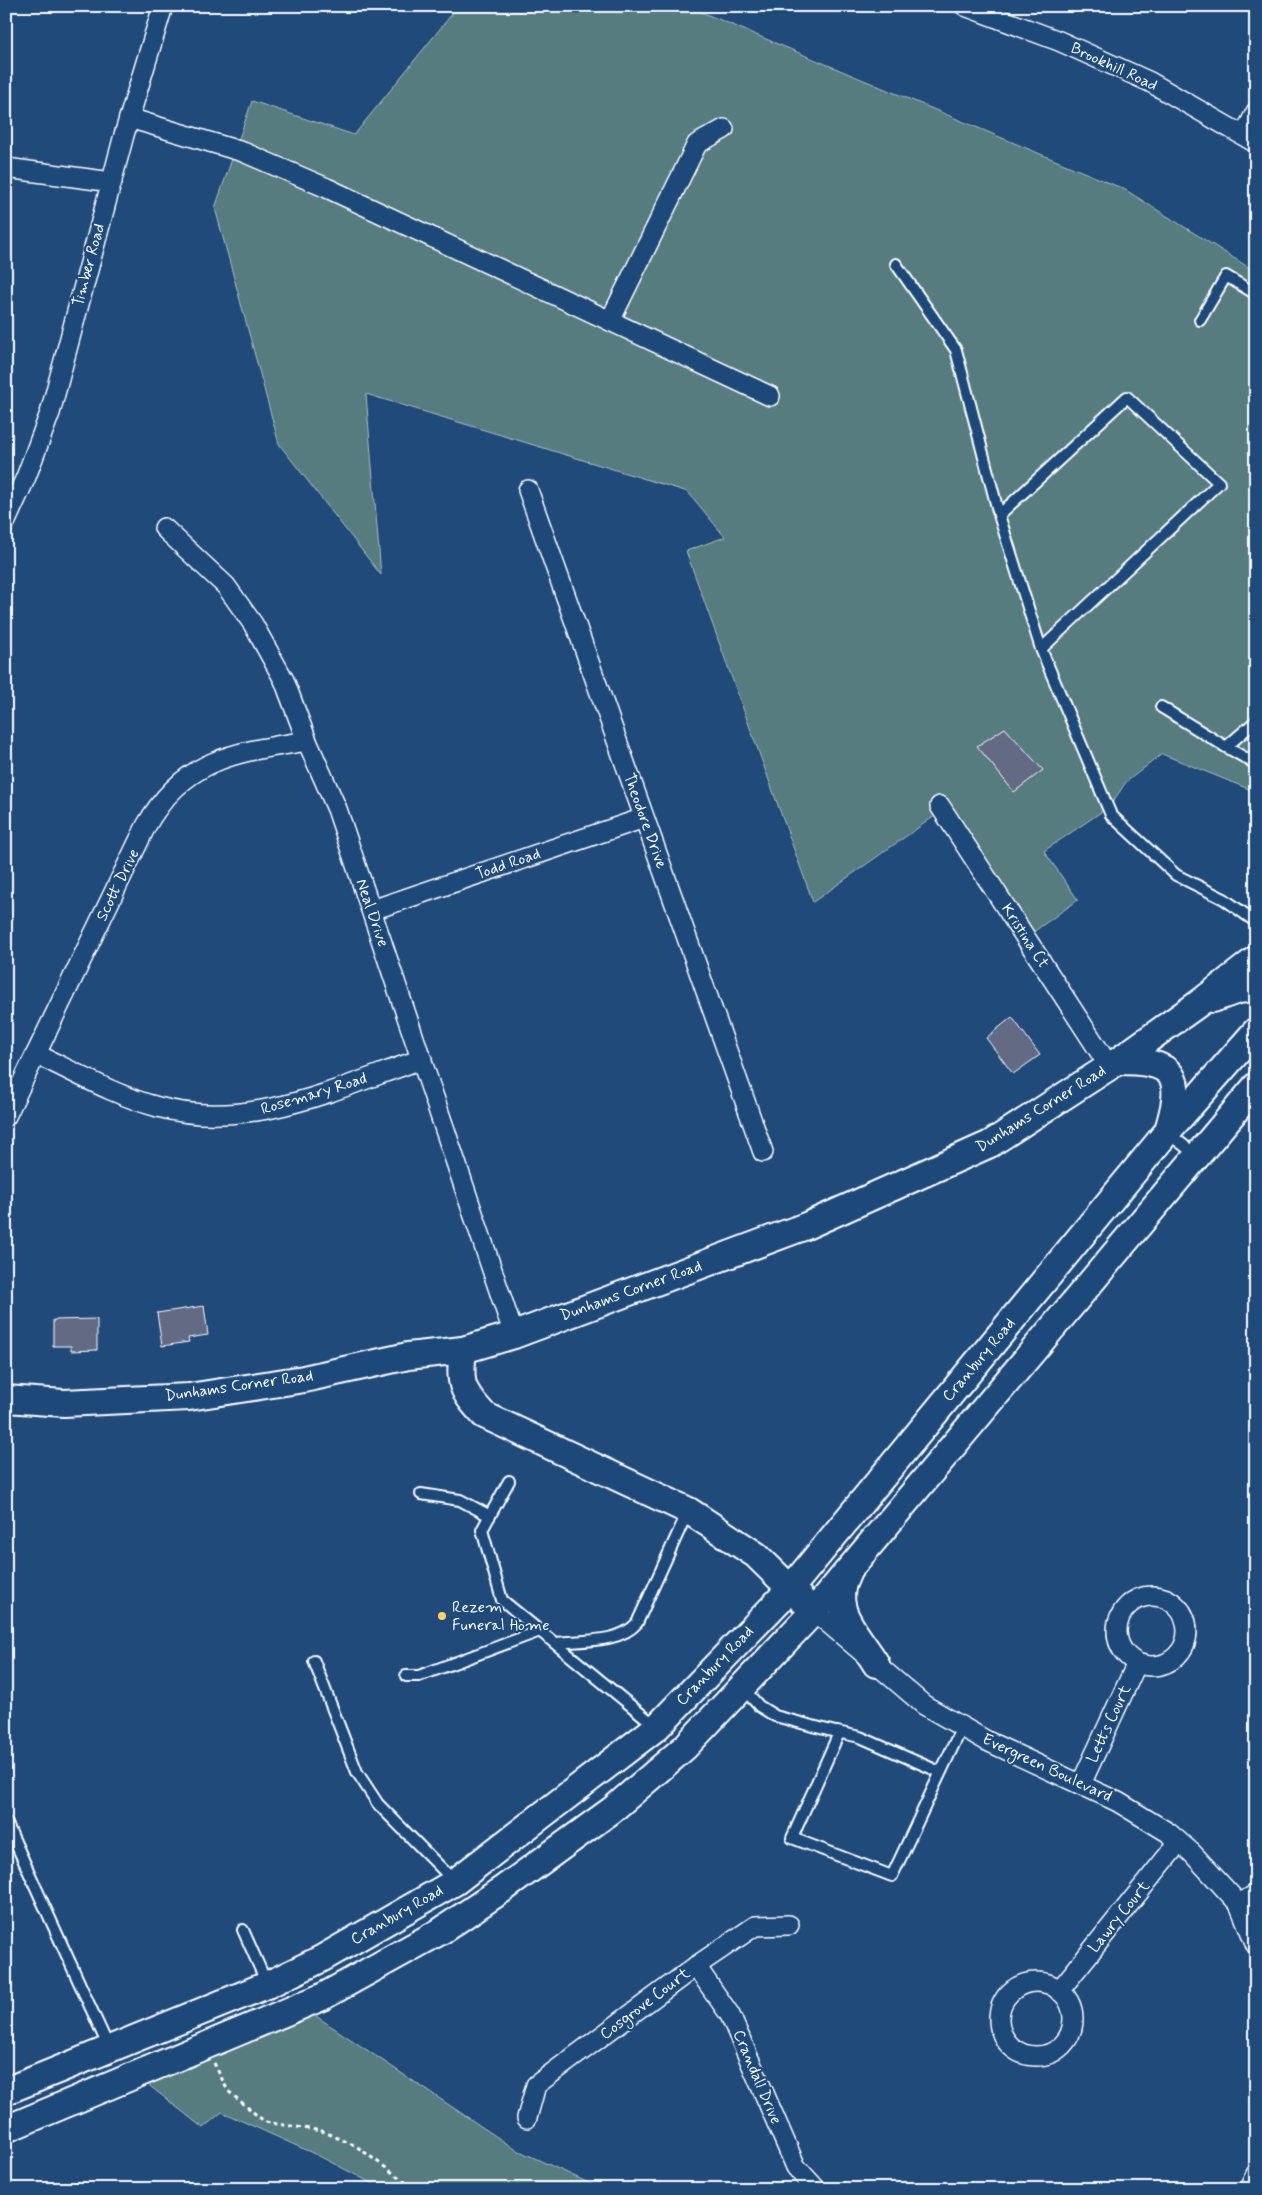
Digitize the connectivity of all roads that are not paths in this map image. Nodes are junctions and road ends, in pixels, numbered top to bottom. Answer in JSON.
{"nodes":[{"id":1,"x":163,"y":6,"type":"edge"},
{"id":2,"x":965,"y":6,"type":"edge"},
{"id":3,"x":1256,"y":112,"type":"edge"},
{"id":4,"x":129,"y":118,"type":"junction"},
{"id":5,"x":724,"y":128,"type":"dead end"},
{"id":6,"x":1250,"y":139,"type":"edge"},
{"id":7,"x":6,"y":168,"type":"edge"},
{"id":8,"x":112,"y":182,"type":"junction"},
{"id":9,"x":896,"y":264,"type":"dead end"},
{"id":10,"x":1256,"y":294,"type":"edge"},
{"id":11,"x":1200,"y":320,"type":"dead end"},
{"id":12,"x":610,"y":321,"type":"junction"},
{"id":13,"x":770,"y":396,"type":"dead end"},
{"id":14,"x":528,"y":490,"type":"dead end"},
{"id":15,"x":999,"y":515,"type":"junction"},
{"id":16,"x":6,"y":521,"type":"edge"},
{"id":17,"x":164,"y":528,"type":"dead end"},
{"id":18,"x":1041,"y":650,"type":"junction"},
{"id":19,"x":1161,"y":708,"type":"dead end"},
{"id":20,"x":1256,"y":721,"type":"edge"},
{"id":21,"x":307,"y":741,"type":"junction"},
{"id":22,"x":1226,"y":747,"type":"junction"},
{"id":23,"x":1256,"y":764,"type":"edge"},
{"id":24,"x":940,"y":806,"type":"dead end"},
{"id":25,"x":644,"y":818,"type":"junction"},
{"id":26,"x":372,"y":910,"type":"junction"},
{"id":27,"x":1256,"y":922,"type":"edge"},
{"id":28,"x":1256,"y":959,"type":"edge"},
{"id":29,"x":1256,"y":988,"type":"edge"},
{"id":30,"x":1198,"y":1004,"type":"junction"},
{"id":31,"x":1256,"y":1031,"type":"edge"},
{"id":32,"x":36,"y":1054,"type":"junction"},
{"id":33,"x":422,"y":1059,"type":"junction"},
{"id":34,"x":1114,"y":1064,"type":"junction"},
{"id":35,"x":1256,"y":1086,"type":"edge"},
{"id":36,"x":6,"y":1116,"type":"edge"},
{"id":37,"x":1167,"y":1132,"type":"junction"},
{"id":38,"x":764,"y":1152,"type":"dead end"},
{"id":39,"x":1197,"y":1156,"type":"junction"},
{"id":40,"x":514,"y":1335,"type":"junction"},
{"id":41,"x":463,"y":1350,"type":"junction"},
{"id":42,"x":6,"y":1399,"type":"edge"},
{"id":43,"x":509,"y":1481,"type":"dead end"},
{"id":44,"x":421,"y":1494,"type":"dead end"},
{"id":45,"x":689,"y":1510,"type":"junction"},
{"id":46,"x":490,"y":1516,"type":"junction"},
{"id":47,"x":849,"y":1569,"type":"junction"},
{"id":48,"x":790,"y":1589,"type":"junction"},
{"id":49,"x":814,"y":1611,"type":"junction"},
{"id":50,"x":540,"y":1631,"type":"junction"},
{"id":51,"x":554,"y":1643,"type":"junction"},
{"id":52,"x":314,"y":1660,"type":"dead end"},
{"id":53,"x":1138,"y":1663,"type":"dead end"},
{"id":54,"x":876,"y":1664,"type":"junction"},
{"id":55,"x":406,"y":1676,"type":"dead end"},
{"id":56,"x":742,"y":1687,"type":"junction"},
{"id":57,"x":657,"y":1727,"type":"junction"},
{"id":58,"x":962,"y":1727,"type":"junction"},
{"id":59,"x":837,"y":1732,"type":"junction"},
{"id":60,"x":940,"y":1772,"type":"junction"},
{"id":61,"x":1081,"y":1784,"type":"junction"},
{"id":62,"x":6,"y":1822,"type":"edge"},
{"id":63,"x":1180,"y":1842,"type":"junction"},
{"id":64,"x":455,"y":1882,"type":"junction"},
{"id":65,"x":1256,"y":1894,"type":"edge"},
{"id":66,"x":1239,"y":1904,"type":"junction"},
{"id":67,"x":789,"y":1925,"type":"dead end"},
{"id":68,"x":1252,"y":1925,"type":"edge"},
{"id":69,"x":243,"y":1930,"type":"dead end"},
{"id":70,"x":1256,"y":1945,"type":"edge"},
{"id":71,"x":696,"y":1966,"type":"junction"},
{"id":72,"x":267,"y":1985,"type":"junction"},
{"id":73,"x":1060,"y":1991,"type":"dead end"},
{"id":74,"x":109,"y":2049,"type":"junction"},
{"id":75,"x":6,"y":2091,"type":"edge"},
{"id":76,"x":527,"y":2118,"type":"dead end"},
{"id":77,"x":6,"y":2129,"type":"edge"},
{"id":78,"x":1256,"y":2174,"type":"edge"},
{"id":79,"x":816,"y":2189,"type":"edge"},
{"id":80,"x":1249,"y":2189,"type":"edge"}],
"edges":[{"from":1,"to":4,"type":"street","name":"Timber Road"},
{"from":2,"to":6,"type":"street","name":"Brookhill Road"},
{"from":3,"to":6,"type":"street"},
{"from":4,"to":8,"type":"street","name":"Timber Road"},
{"from":4,"to":12,"type":"street"},
{"from":5,"to":12,"type":"street"},
{"from":7,"to":8,"type":"street"},
{"from":8,"to":16,"type":"street","name":"Timber Road"},
{"from":9,"to":15,"type":"lane"},
{"from":10,"to":11,"type":"lane"},
{"from":12,"to":13,"type":"street"},
{"from":14,"to":25,"type":"street","name":"Theodore Drive"},
{"from":15,"to":18,"type":"lane"},
{"from":15,"to":18,"type":"lane"},
{"from":17,"to":21,"type":"street","name":"Neal Drive"},
{"from":18,"to":27,"type":"lane"},
{"from":19,"to":22,"type":"lane"},
{"from":20,"to":22,"type":"lane"},
{"from":21,"to":26,"type":"street","name":"Neal Drive"},
{"from":21,"to":32,"type":"street","name":"Scott Drive"},
{"from":22,"to":23,"type":"lane"},
{"from":24,"to":34,"type":"street","name":"Kristina Ct"},
{"from":25,"to":26,"type":"street","name":"Todd Road"},
{"from":25,"to":38,"type":"street","name":"Theodore Drive"},
{"from":26,"to":33,"type":"street","name":"Neal Drive"},
{"from":28,"to":30,"type":"main road"},
{"from":29,"to":30,"type":"main road"},
{"from":30,"to":34,"type":"main road","name":"Dunhams Corner Road"},
{"from":31,"to":37,"type":"main road","name":"Cranbury Road"},
{"from":32,"to":33,"type":"street","name":"Rosemary Road"},
{"from":32,"to":36,"type":"street","name":"Scott Drive"},
{"from":33,"to":40,"type":"street","name":"Neal Drive"},
{"from":34,"to":37,"type":"main road"},
{"from":34,"to":40,"type":"main road","name":"Dunhams Corner Road"},
{"from":35,"to":39,"type":"main road","name":"Cranbury Road"},
{"from":37,"to":39,"type":"lane"},
{"from":37,"to":48,"type":"main road","name":"Cranbury Road"},
{"from":39,"to":47,"type":"main road","name":"Cranbury Road"},
{"from":40,"to":41,"type":"main road","name":"Dunhams Corner Road"},
{"from":41,"to":42,"type":"main road","name":"Dunhams Corner Road"},
{"from":41,"to":45,"type":"main road"},
{"from":43,"to":46,"type":"lane"},
{"from":44,"to":46,"type":"lane"},
{"from":45,"to":48,"type":"main road"},
{"from":45,"to":51,"type":"lane"},
{"from":46,"to":50,"type":"lane"},
{"from":47,"to":49,"type":"main road","name":"Cranbury Road"},
{"from":47,"to":54,"type":"main road"},
{"from":48,"to":49,"type":"main road"},
{"from":48,"to":57,"type":"main road","name":"Cranbury Road"},
{"from":49,"to":54,"type":"street","name":"Evergreen Boulevard"},
{"from":49,"to":56,"type":"main road","name":"Cranbury Road"},
{"from":50,"to":51,"type":"lane"},
{"from":50,"to":55,"type":"lane"},
{"from":51,"to":57,"type":"lane"},
{"from":52,"to":64,"type":"lane"},
{"from":53,"to":61,"type":"street","name":"Letts Court"},
{"from":54,"to":58,"type":"street","name":"Evergreen Boulevard"},
{"from":56,"to":59,"type":"lane"},
{"from":56,"to":77,"type":"main road","name":"Cranbury Road"},
{"from":57,"to":64,"type":"main road","name":"Cranbury Road"},
{"from":58,"to":60,"type":"lane"},
{"from":58,"to":61,"type":"street","name":"Evergreen Boulevard"},
{"from":59,"to":60,"type":"lane"},
{"from":59,"to":60,"type":"lane"},
{"from":61,"to":63,"type":"street","name":"Evergreen Boulevard"},
{"from":62,"to":74,"type":"lane"},
{"from":63,"to":66,"type":"street","name":"Evergreen Boulevard"},
{"from":63,"to":73,"type":"street","name":"Lawry Court"},
{"from":64,"to":72,"type":"main road","name":"Cranbury Road"},
{"from":65,"to":66,"type":"street"},
{"from":66,"to":68,"type":"street","name":"Evergreen Boulevard"},
{"from":67,"to":71,"type":"street","name":"Cosgrove Court"},
{"from":68,"to":70,"type":"street","name":"Evergreen Boulevard"},
{"from":69,"to":72,"type":"lane"},
{"from":71,"to":76,"type":"street","name":"Cosgrove Court"},
{"from":71,"to":79,"type":"street","name":"Crandall Drive"},
{"from":72,"to":74,"type":"main road","name":"Cranbury Road"},
{"from":74,"to":75,"type":"main road","name":"Cranbury Road"},
{"from":78,"to":80,"type":"street"}]}
